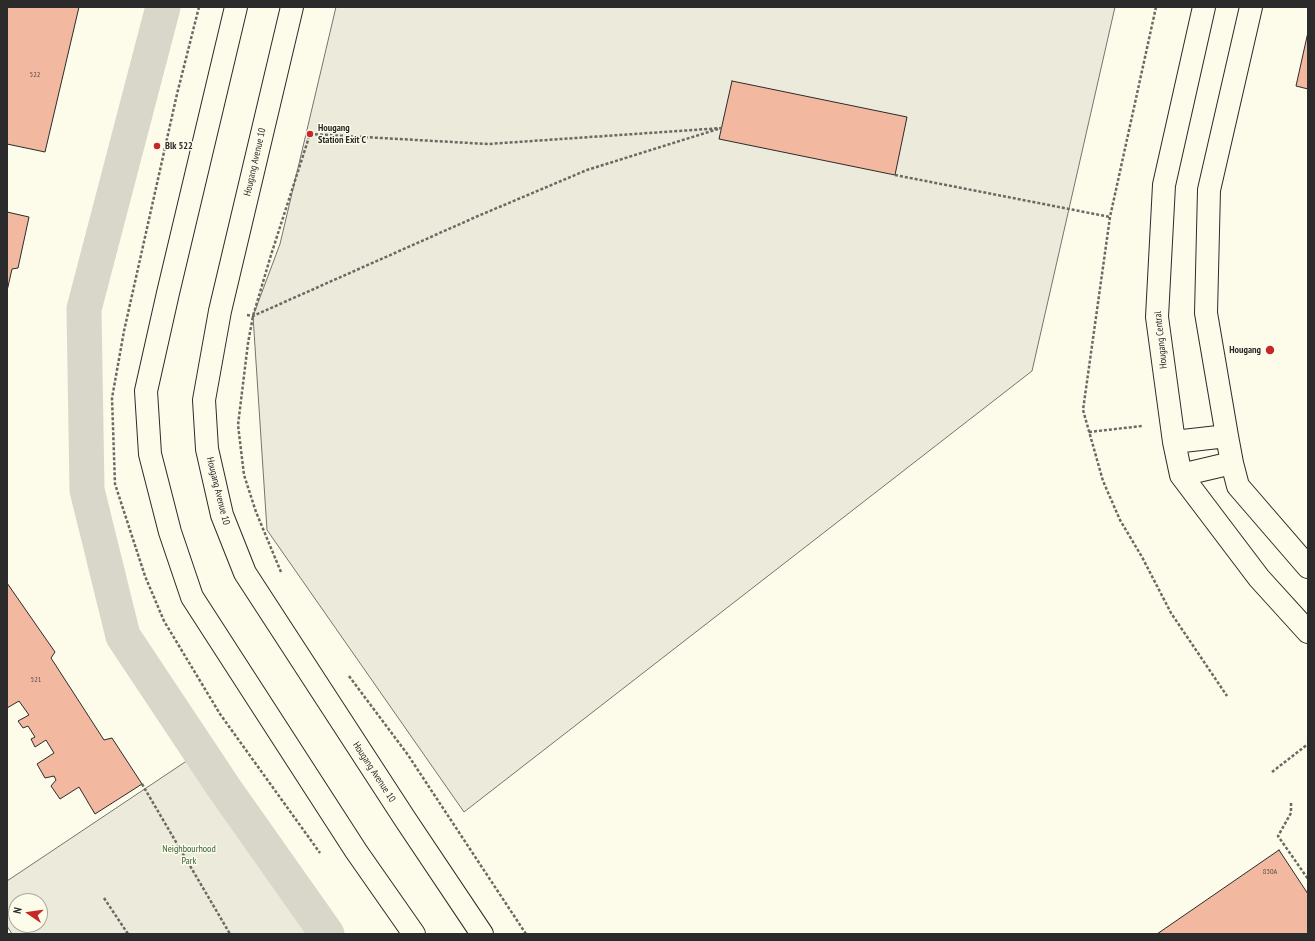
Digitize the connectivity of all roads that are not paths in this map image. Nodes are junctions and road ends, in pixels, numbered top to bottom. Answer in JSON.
{"nodes":[{"id":1,"x":236,"y":7,"type":"edge"},
{"id":2,"x":292,"y":7,"type":"edge"},
{"id":3,"x":1204,"y":7,"type":"edge"},
{"id":4,"x":1251,"y":7,"type":"edge"},
{"id":5,"x":1227,"y":436,"type":"junction"},
{"id":6,"x":1174,"y":442,"type":"junction"},
{"id":7,"x":1232,"y":463,"type":"junction"},
{"id":8,"x":1181,"y":475,"type":"junction"},
{"id":9,"x":1308,"y":567,"type":"edge"},
{"id":10,"x":1308,"y":632,"type":"edge"},
{"id":11,"x":414,"y":934,"type":"edge"},
{"id":12,"x":482,"y":934,"type":"edge"}],
"edges":[{"from":1,"to":11,"type":"main road"},
{"from":2,"to":12,"type":"main road","name":"Hougang Avenue 10"},
{"from":3,"to":6,"type":"main road","name":"Hougang Central"},
{"from":4,"to":5,"type":"main road"},
{"from":5,"to":6,"type":"main road"},
{"from":5,"to":7,"type":"main road"},
{"from":6,"to":8,"type":"main road","name":"Hougang Central"},
{"from":7,"to":8,"type":"main road"},
{"from":7,"to":9,"type":"main road"},
{"from":8,"to":10,"type":"main road","name":"Hougang Central"}]}
